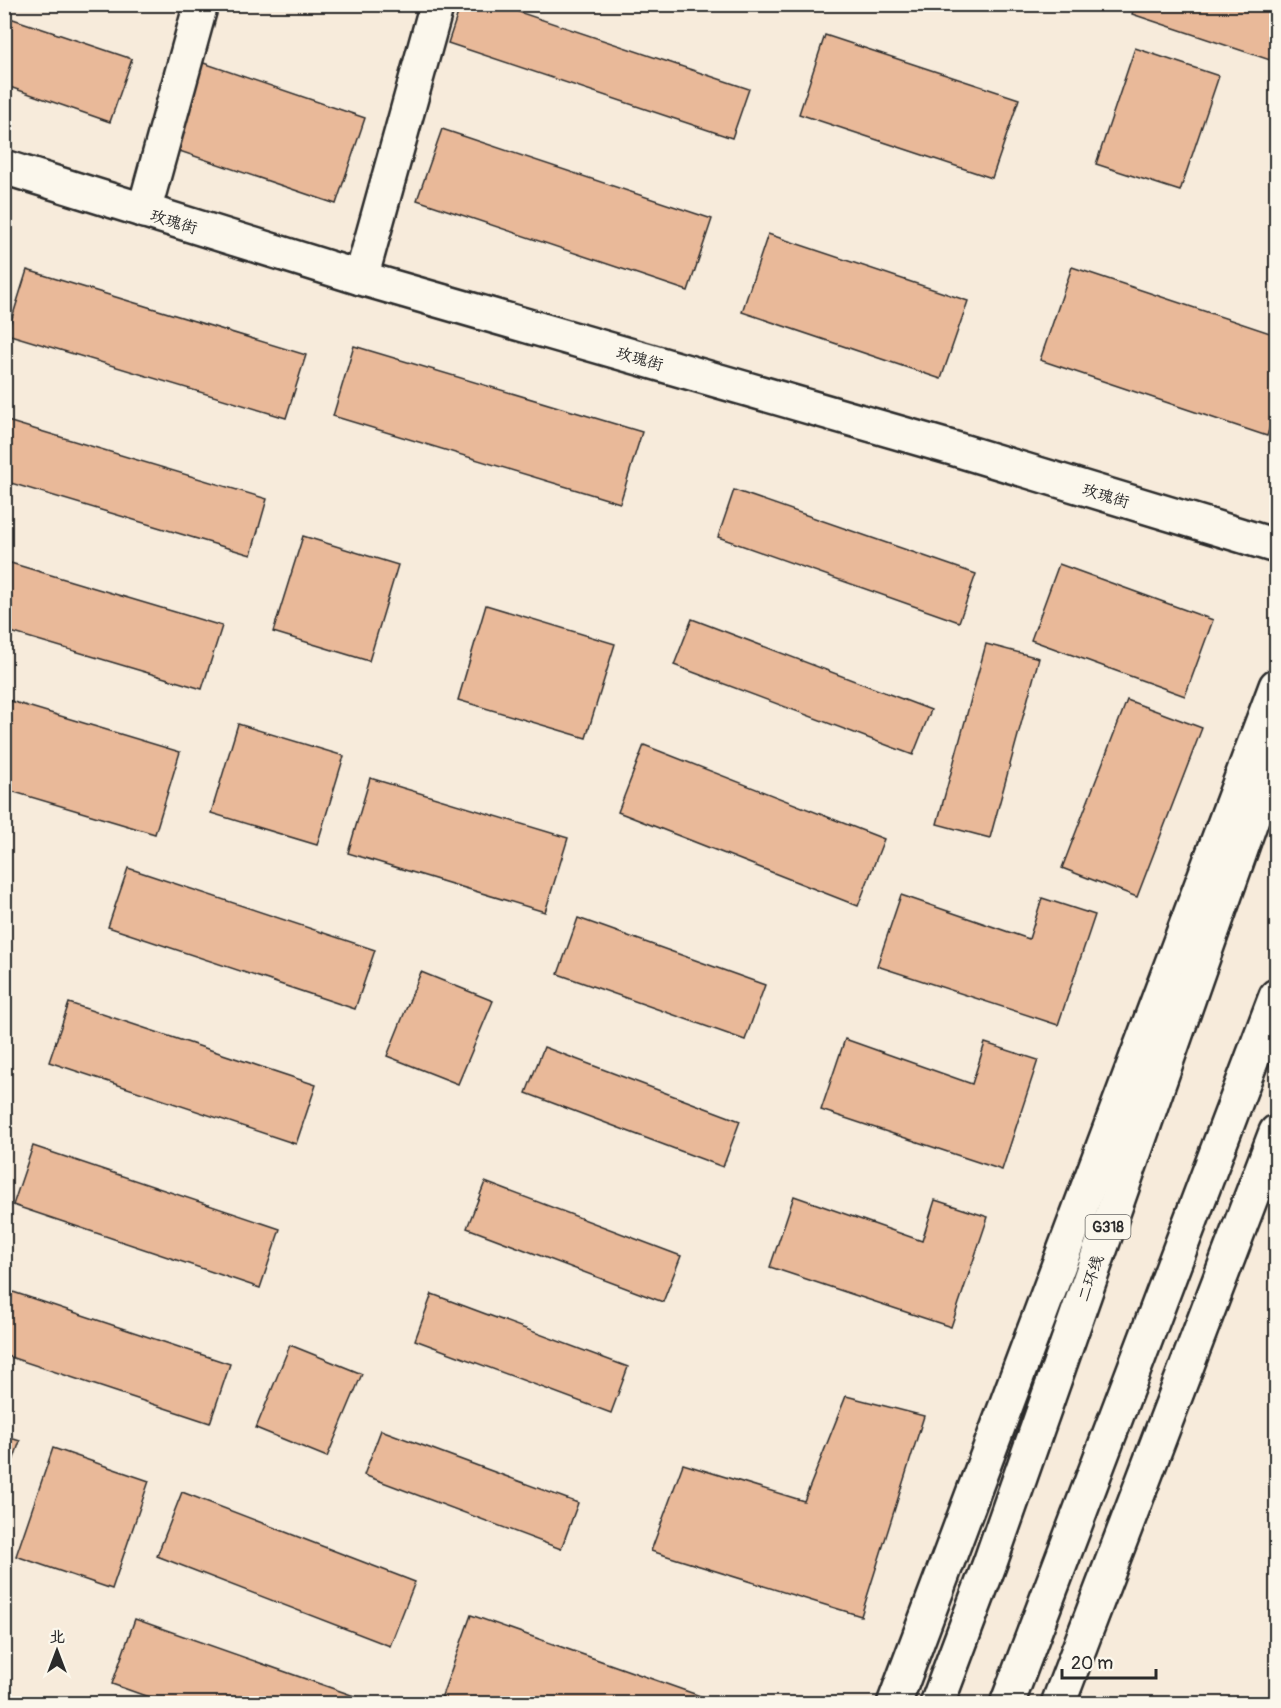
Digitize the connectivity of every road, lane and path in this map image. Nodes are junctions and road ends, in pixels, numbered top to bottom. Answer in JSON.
{"nodes":[{"id":1,"x":201,"y":4,"type":"edge"},
{"id":2,"x":437,"y":4,"type":"edge"},
{"id":3,"x":4,"y":167,"type":"edge"},
{"id":4,"x":144,"y":212,"type":"junction"},
{"id":5,"x":361,"y":278,"type":"junction"},
{"id":6,"x":1276,"y":546,"type":"edge"},
{"id":7,"x":1276,"y":686,"type":"edge"},
{"id":8,"x":1276,"y":750,"type":"edge"},
{"id":9,"x":1276,"y":996,"type":"edge"},
{"id":10,"x":1276,"y":1132,"type":"edge"},
{"id":11,"x":894,"y":1704,"type":"edge"},
{"id":12,"x":938,"y":1704,"type":"edge"},
{"id":13,"x":1006,"y":1704,"type":"edge"},
{"id":14,"x":1058,"y":1704,"type":"edge"}],
"edges":[{"from":1,"to":4,"type":"main road"},
{"from":2,"to":5,"type":"main road"},
{"from":3,"to":4,"type":"main road","name":"玫瑰街"},
{"from":4,"to":5,"type":"main road","name":"玫瑰街"},
{"from":5,"to":6,"type":"main road","name":"玫瑰街"},
{"from":7,"to":11,"type":"main road"},
{"from":8,"to":12,"type":"main road","name":"二环线","number":"G318"},
{"from":9,"to":13,"type":"main road"},
{"from":10,"to":14,"type":"main road"}]}
